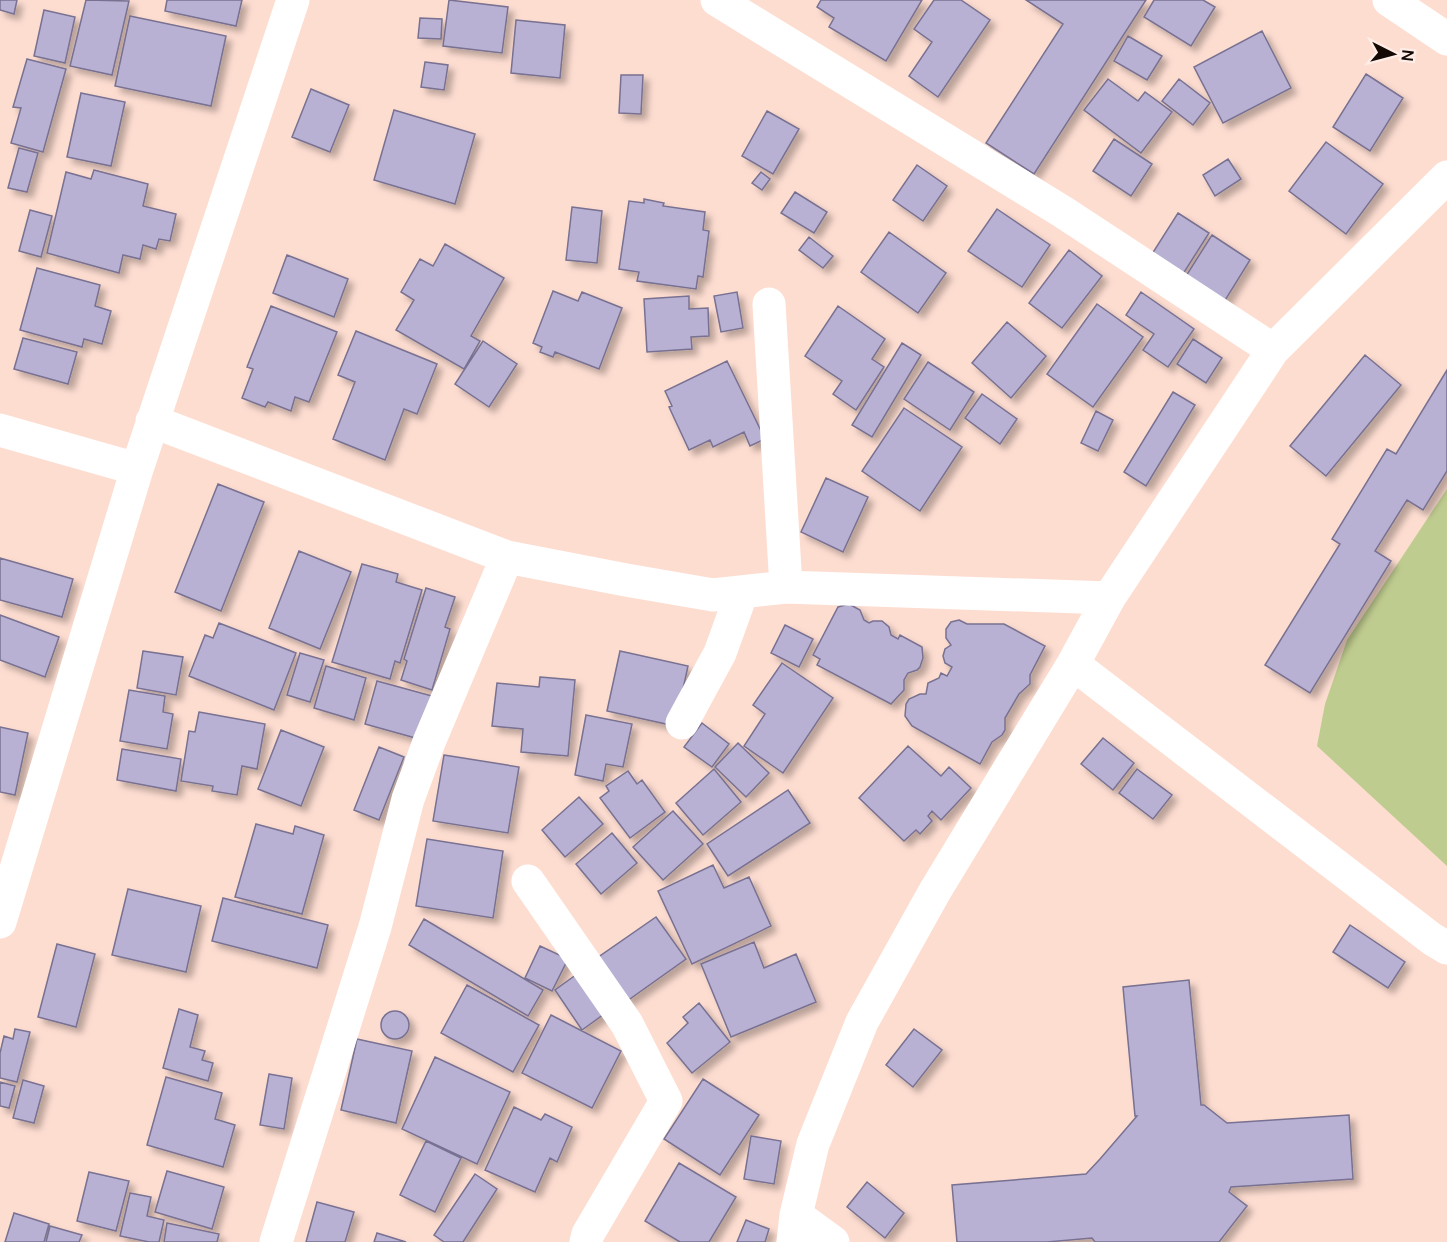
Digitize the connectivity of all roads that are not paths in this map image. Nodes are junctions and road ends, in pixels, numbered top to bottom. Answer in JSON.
{"nodes":[{"id":1,"x":293,"y":0,"type":"edge"},
{"id":2,"x":717,"y":0,"type":"edge"},
{"id":3,"x":1389,"y":0,"type":"edge"},
{"id":4,"x":1447,"y":39,"type":"edge"},
{"id":5,"x":1447,"y":177,"type":"edge"},
{"id":6,"x":769,"y":304,"type":"dead end"},
{"id":7,"x":1273,"y":350,"type":"junction"},
{"id":8,"x":152,"y":421,"type":"junction"},
{"id":9,"x":0,"y":430,"type":"edge"},
{"id":10,"x":137,"y":469,"type":"junction"},
{"id":11,"x":507,"y":557,"type":"junction"},
{"id":12,"x":786,"y":587,"type":"junction"},
{"id":13,"x":742,"y":591,"type":"junction"},
{"id":14,"x":1109,"y":598,"type":"junction"},
{"id":15,"x":1073,"y":664,"type":"junction"},
{"id":16,"x":682,"y":723,"type":"dead end"},
{"id":17,"x":528,"y":881,"type":"dead end"},
{"id":18,"x":0,"y":922,"type":"edge"},
{"id":19,"x":1447,"y":948,"type":"edge"},
{"id":20,"x":794,"y":1228,"type":"edge"},
{"id":21,"x":596,"y":1239,"type":"edge"},
{"id":22,"x":276,"y":1242,"type":"edge"},
{"id":23,"x":833,"y":1242,"type":"edge"}],
"edges":[{"from":1,"to":8,"type":"street"},
{"from":2,"to":7,"type":"street"},
{"from":3,"to":4,"type":"street"},
{"from":5,"to":7,"type":"street"},
{"from":6,"to":12,"type":"street"},
{"from":7,"to":14,"type":"street"},
{"from":8,"to":10,"type":"street"},
{"from":8,"to":11,"type":"street"},
{"from":9,"to":10,"type":"street"},
{"from":10,"to":18,"type":"street"},
{"from":11,"to":13,"type":"street"},
{"from":11,"to":22,"type":"street"},
{"from":12,"to":13,"type":"street"},
{"from":12,"to":14,"type":"street"},
{"from":13,"to":16,"type":"street"},
{"from":14,"to":15,"type":"street"},
{"from":15,"to":19,"type":"street"},
{"from":15,"to":20,"type":"street"},
{"from":17,"to":21,"type":"street"},
{"from":20,"to":23,"type":"street"}]}
